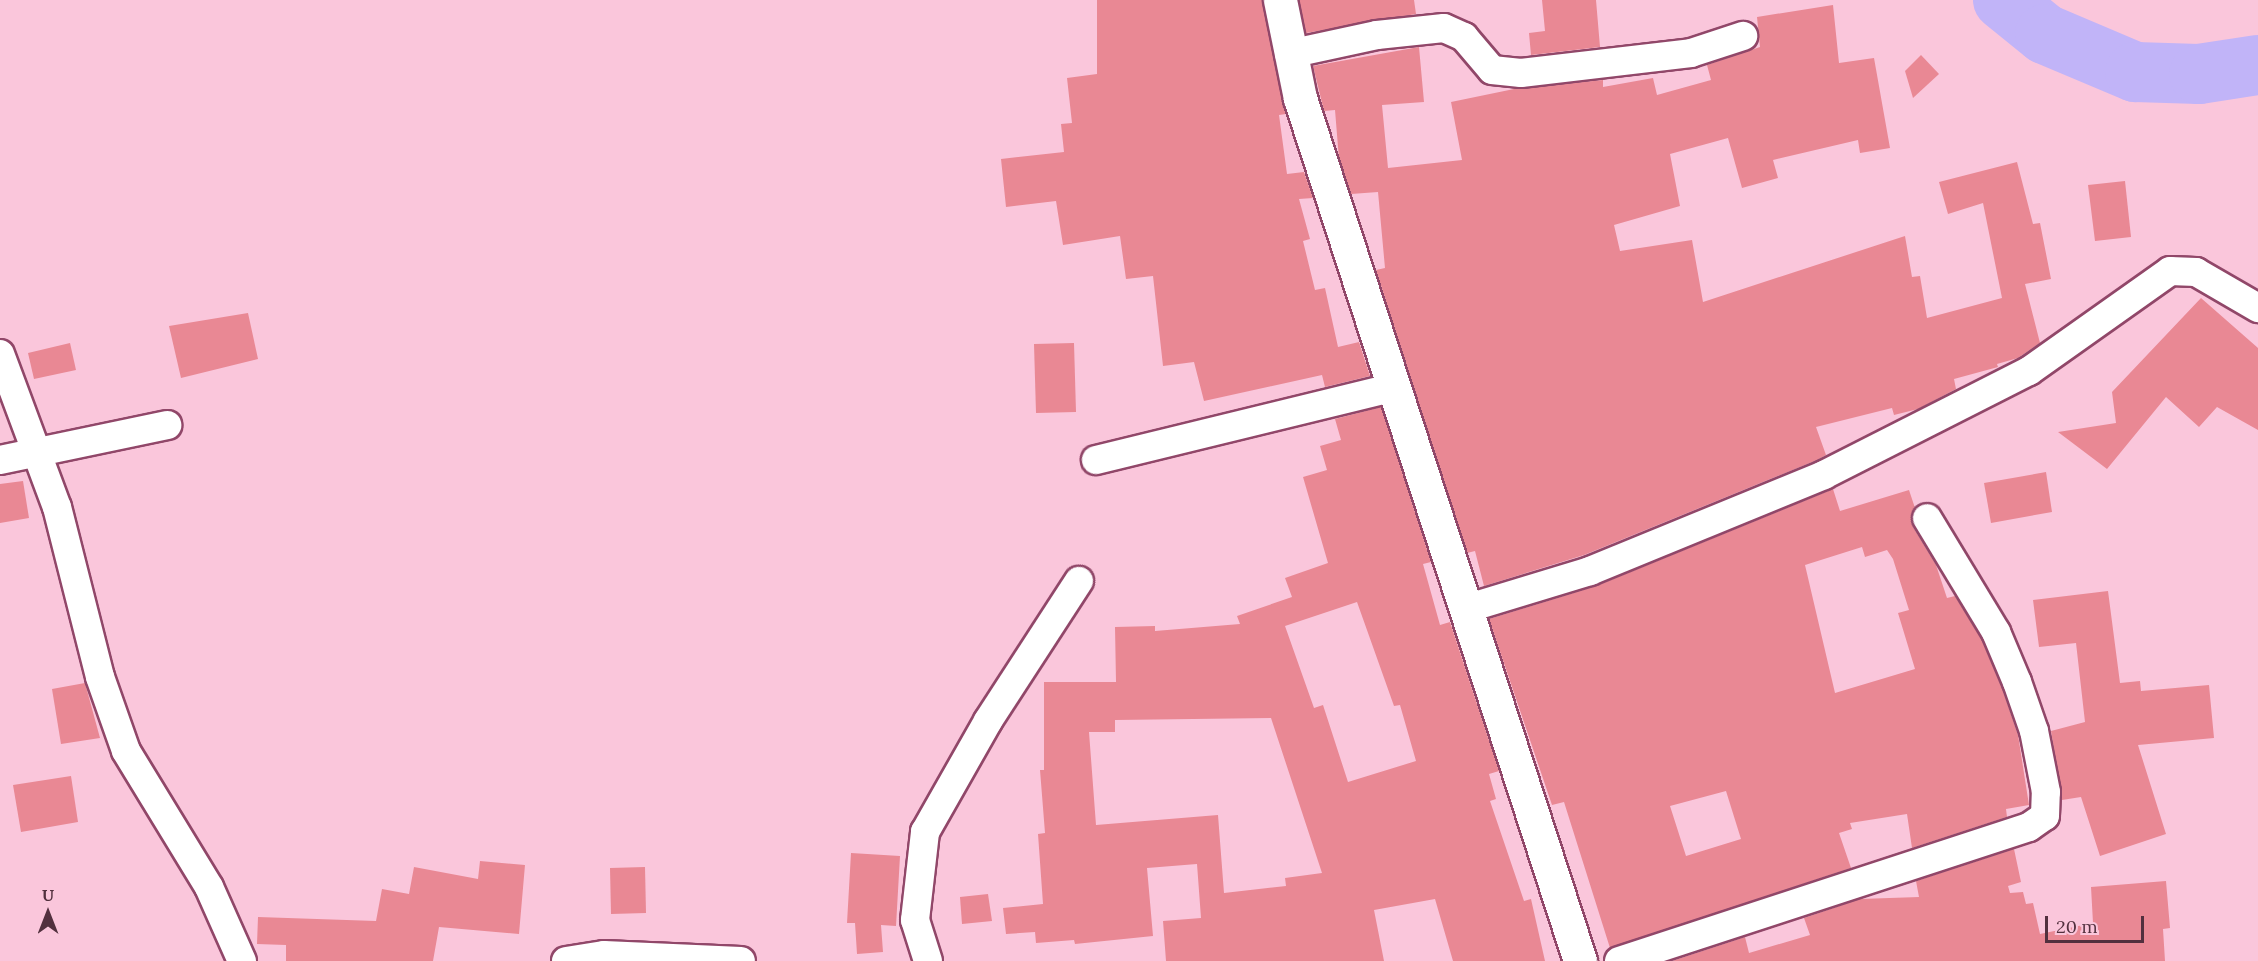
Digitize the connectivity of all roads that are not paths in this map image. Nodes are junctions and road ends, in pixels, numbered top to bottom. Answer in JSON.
{"nodes":[{"id":1,"x":1280,"y":0,"type":"edge"},
{"id":2,"x":1743,"y":36,"type":"dead end"},
{"id":3,"x":1289,"y":54,"type":"junction"},
{"id":4,"x":2258,"y":308,"type":"edge"},
{"id":5,"x":0,"y":354,"type":"edge"},
{"id":6,"x":1391,"y":388,"type":"junction"},
{"id":7,"x":167,"y":425,"type":"dead end"},
{"id":8,"x":37,"y":450,"type":"junction"},
{"id":9,"x":0,"y":460,"type":"edge"},
{"id":10,"x":1096,"y":460,"type":"dead end"},
{"id":11,"x":1928,"y":518,"type":"dead end"},
{"id":12,"x":1079,"y":581,"type":"dead end"},
{"id":13,"x":1465,"y":609,"type":"junction"},
{"id":14,"x":242,"y":961,"type":"edge"},
{"id":15,"x":566,"y":961,"type":"edge"},
{"id":16,"x":741,"y":961,"type":"edge"},
{"id":17,"x":928,"y":961,"type":"edge"},
{"id":18,"x":1580,"y":961,"type":"edge"},
{"id":19,"x":1619,"y":961,"type":"edge"}],
"edges":[{"from":1,"to":3,"type":"street"},
{"from":2,"to":3,"type":"street"},
{"from":3,"to":6,"type":"street"},
{"from":4,"to":13,"type":"street"},
{"from":5,"to":8,"type":"street"},
{"from":6,"to":10,"type":"street"},
{"from":6,"to":13,"type":"street"},
{"from":7,"to":8,"type":"street"},
{"from":8,"to":9,"type":"street"},
{"from":8,"to":14,"type":"street"},
{"from":11,"to":19,"type":"street"},
{"from":12,"to":17,"type":"street"},
{"from":13,"to":18,"type":"street"},
{"from":15,"to":16,"type":"street"}]}
